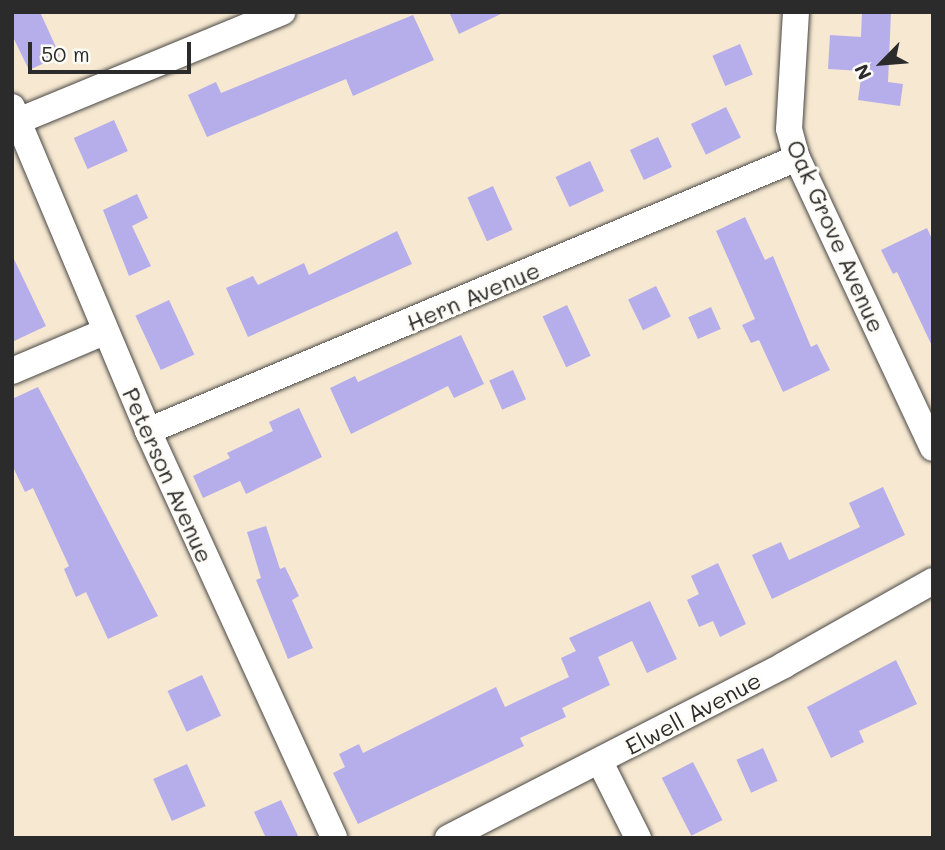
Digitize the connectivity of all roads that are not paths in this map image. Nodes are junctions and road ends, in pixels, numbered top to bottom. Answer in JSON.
{"nodes":[{"id":1,"x":282,"y":12,"type":"edge"},
{"id":2,"x":796,"y":12,"type":"edge"},
{"id":3,"x":15,"y":114,"type":"edge"},
{"id":4,"x":797,"y":158,"type":"junction"},
{"id":5,"x":104,"y":332,"type":"junction"},
{"id":6,"x":12,"y":371,"type":"edge"},
{"id":7,"x":148,"y":431,"type":"junction"},
{"id":8,"x":933,"y":449,"type":"edge"},
{"id":9,"x":933,"y":581,"type":"edge"},
{"id":10,"x":600,"y":762,"type":"junction"},
{"id":11,"x":334,"y":838,"type":"edge"},
{"id":12,"x":448,"y":838,"type":"edge"},
{"id":13,"x":638,"y":838,"type":"edge"}],
"edges":[{"from":1,"to":3,"type":"street"},
{"from":2,"to":4,"type":"street","name":"Oak Grove Avenue"},
{"from":3,"to":5,"type":"street","name":"Peterson Avenue"},
{"from":4,"to":7,"type":"street","name":"Hern Avenue"},
{"from":4,"to":8,"type":"street","name":"Oak Grove Avenue"},
{"from":5,"to":6,"type":"street"},
{"from":5,"to":7,"type":"street","name":"Peterson Avenue"},
{"from":7,"to":11,"type":"street","name":"Peterson Avenue"},
{"from":9,"to":10,"type":"street","name":"Elwell Avenue"},
{"from":10,"to":12,"type":"street","name":"Elwell Avenue"},
{"from":10,"to":13,"type":"street"}]}
